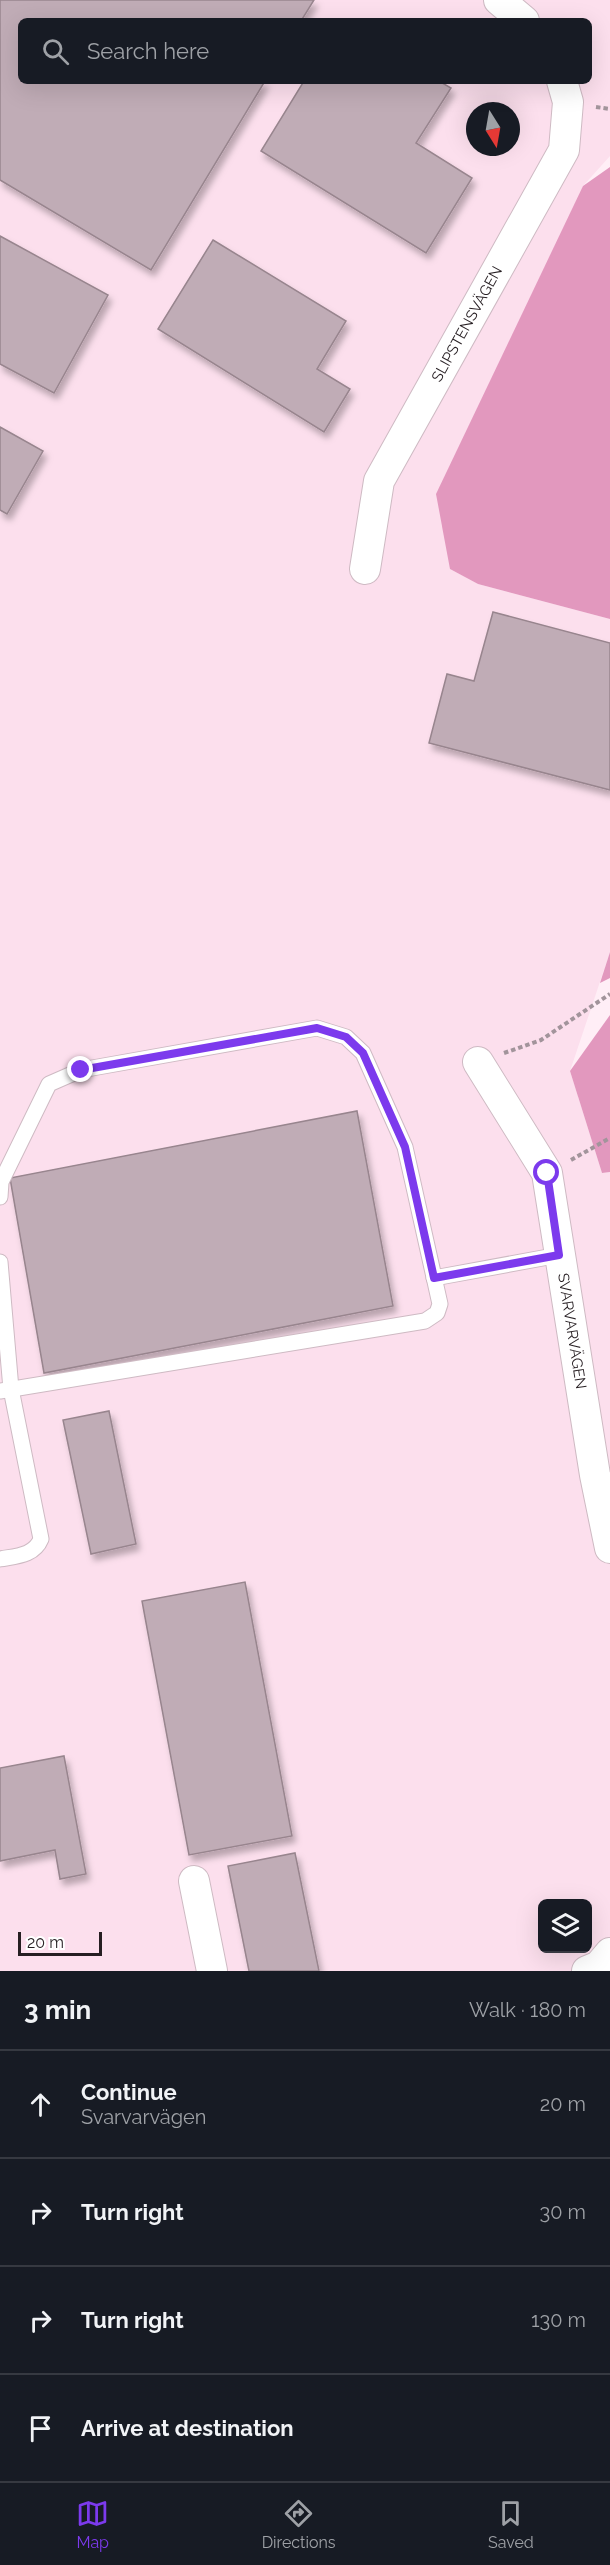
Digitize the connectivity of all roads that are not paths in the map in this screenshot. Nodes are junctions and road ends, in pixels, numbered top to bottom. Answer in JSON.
{"nodes":[{"id":1,"x":501,"y":0,"type":"edge"},
{"id":2,"x":521,"y":18,"type":"edge"},
{"id":3,"x":563,"y":84,"type":"edge"},
{"id":4,"x":365,"y":570,"type":"dead end"},
{"id":5,"x":478,"y":1062,"type":"road end"},
{"id":6,"x":0,"y":1197,"type":"edge"},
{"id":7,"x":559,"y":1255,"type":"junction"},
{"id":8,"x":0,"y":1262,"type":"edge"},
{"id":9,"x":434,"y":1278,"type":"junction"},
{"id":10,"x":5,"y":1390,"type":"edge"},
{"id":11,"x":603,"y":1474,"type":"edge"},
{"id":12,"x":610,"y":1548,"type":"edge"},
{"id":13,"x":0,"y":1559,"type":"edge"},
{"id":14,"x":194,"y":1881,"type":"dead end"},
{"id":15,"x":610,"y":1953,"type":"edge"},
{"id":16,"x":212,"y":1971,"type":"edge"},
{"id":17,"x":587,"y":1971,"type":"edge"}],
"edges":[{"from":1,"to":2,"type":"street"},
{"from":3,"to":4,"type":"street","name":"SLIPSTENSVÄGEN"},
{"from":5,"to":7,"type":"street","name":"SVARVARVÄGEN"},
{"from":6,"to":9,"type":"lane"},
{"from":7,"to":9,"type":"lane"},
{"from":7,"to":11,"type":"street","name":"SVARVARVÄGEN"},
{"from":8,"to":10,"type":"lane"},
{"from":9,"to":10,"type":"lane"},
{"from":10,"to":13,"type":"lane"},
{"from":11,"to":12,"type":"street","name":"SVARVARVÄGEN"},
{"from":14,"to":16,"type":"street"},
{"from":15,"to":17,"type":"street"}]}
